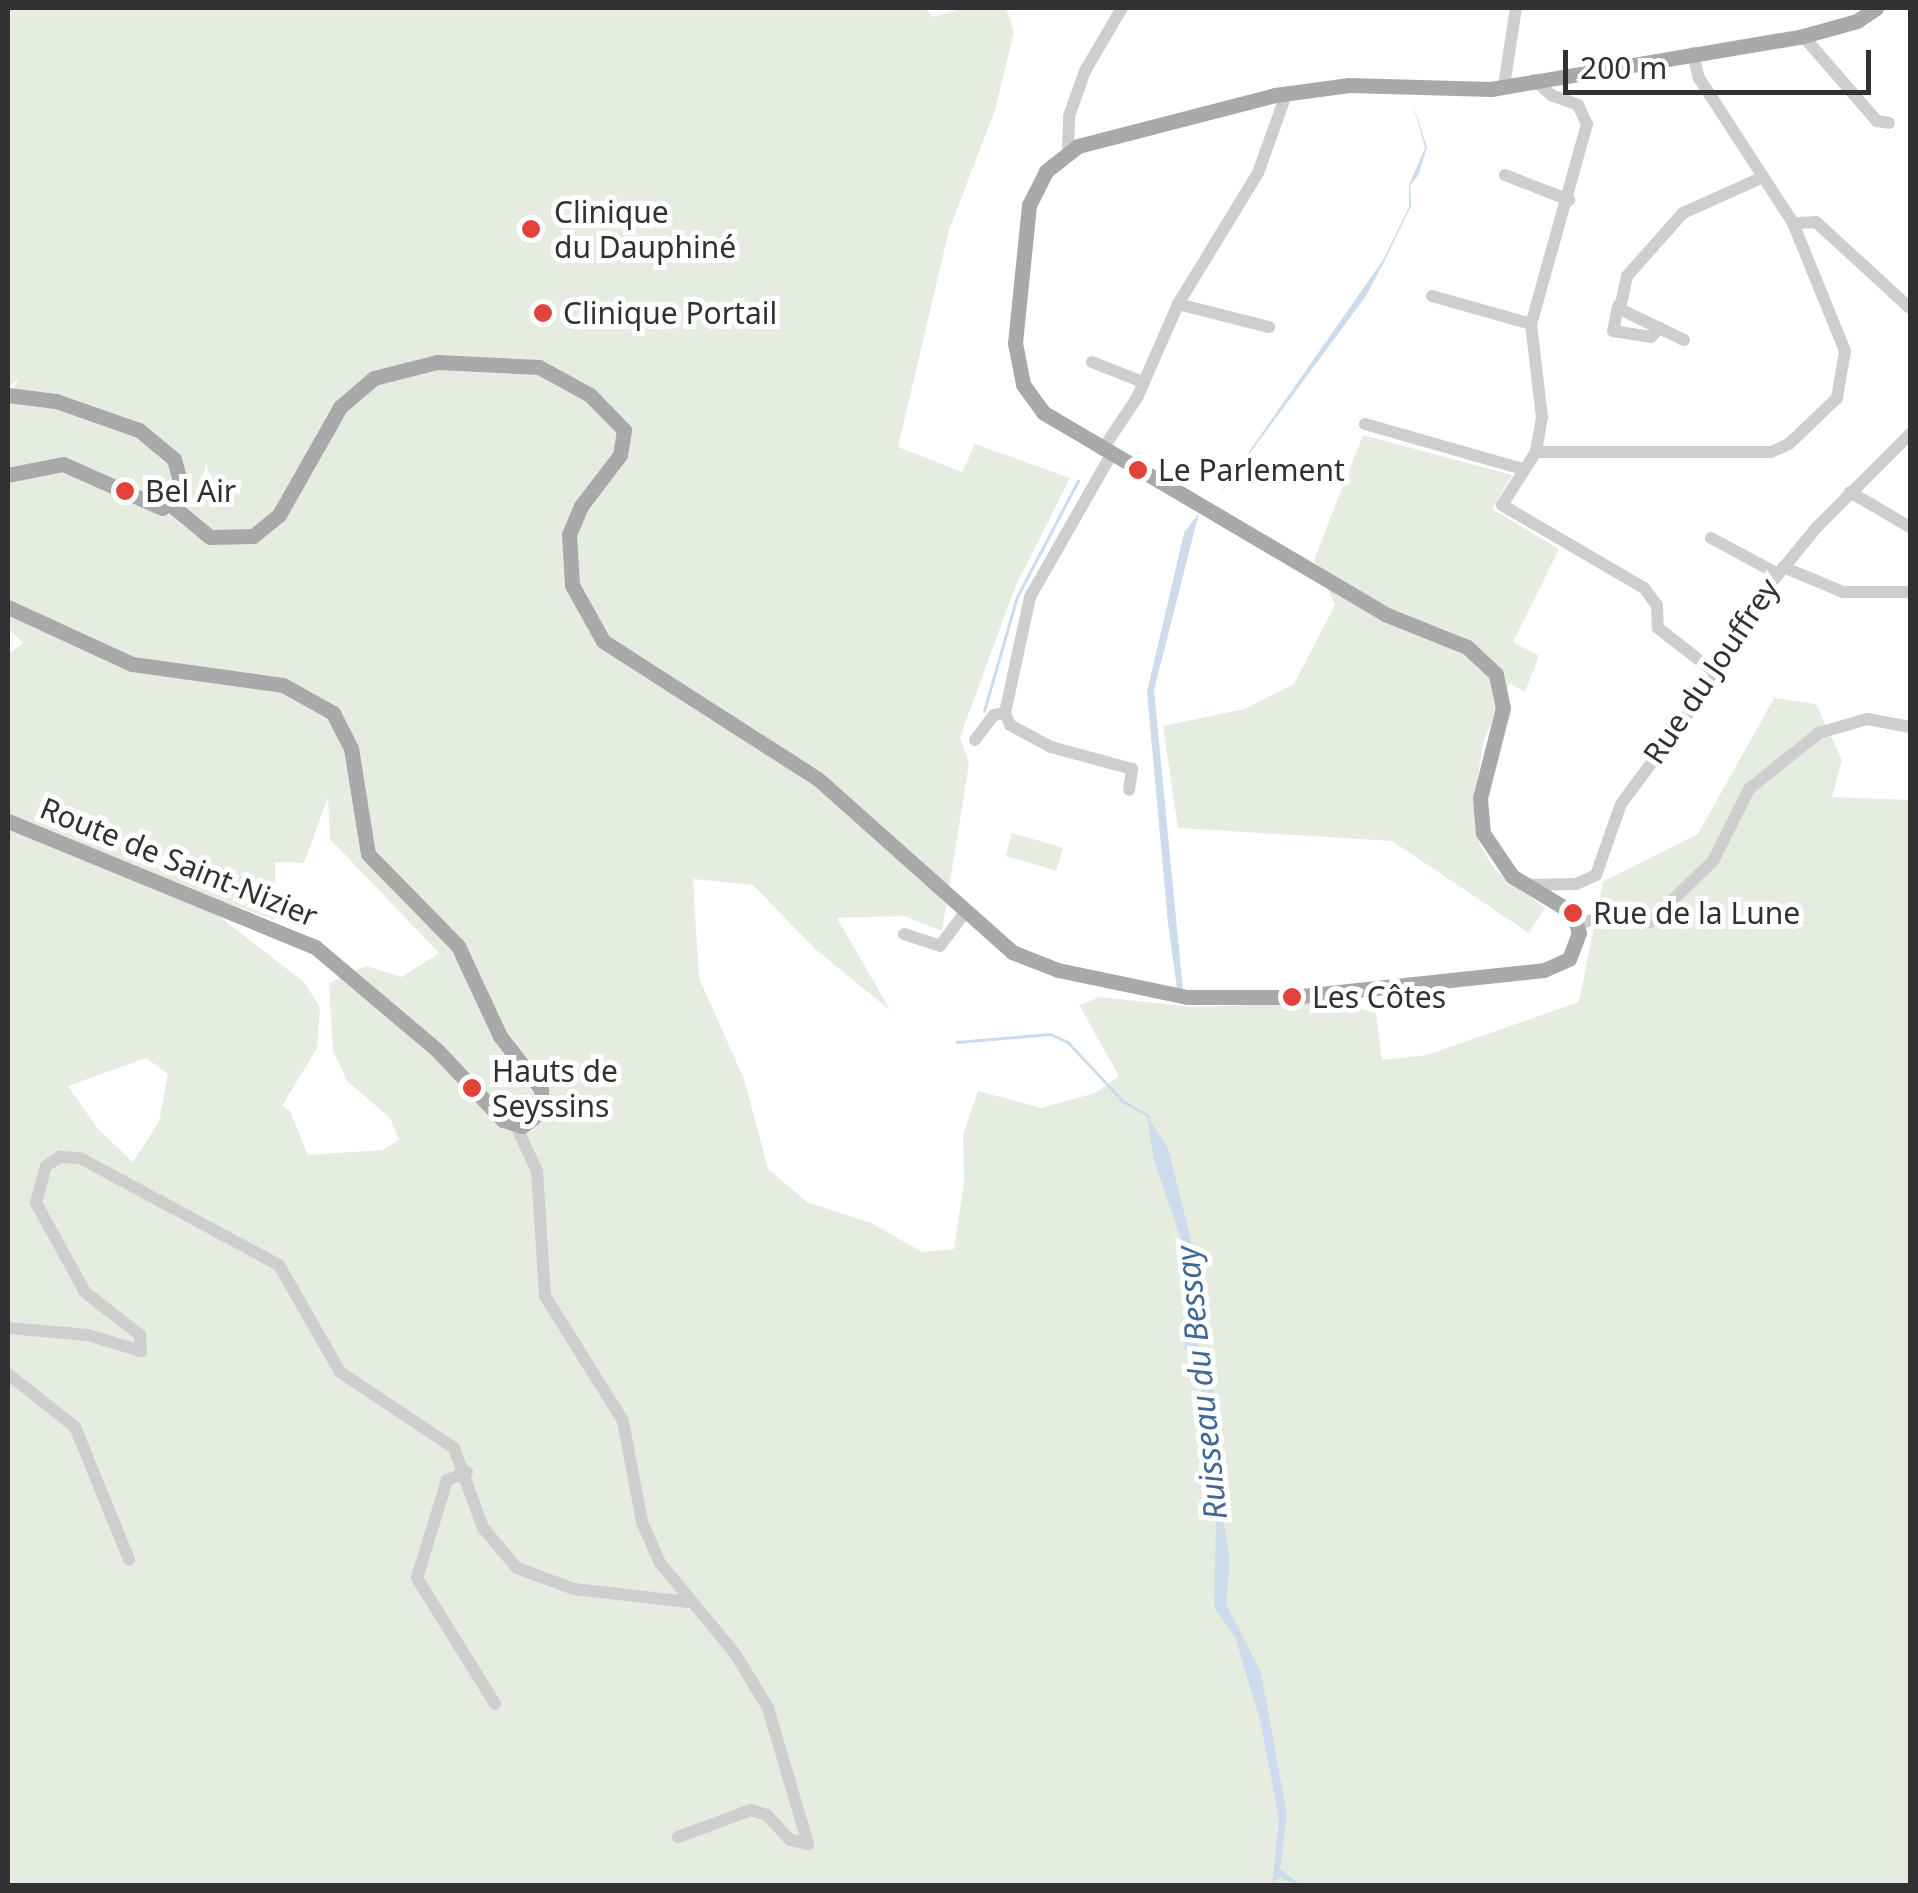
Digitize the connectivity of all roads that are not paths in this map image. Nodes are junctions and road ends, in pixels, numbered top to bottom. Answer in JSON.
{"nodes":[{"id":1,"x":1122,"y":8,"type":"edge"},
{"id":2,"x":1516,"y":8,"type":"edge"},
{"id":3,"x":1876,"y":8,"type":"edge"},
{"id":4,"x":1803,"y":36,"type":"junction"},
{"id":5,"x":1694,"y":53,"type":"junction"},
{"id":6,"x":1534,"y":80,"type":"junction"},
{"id":7,"x":1504,"y":86,"type":"junction"},
{"id":8,"x":1287,"y":92,"type":"junction"},
{"id":9,"x":1889,"y":122,"type":"dead end"},
{"id":10,"x":1068,"y":151,"type":"junction"},
{"id":11,"x":1505,"y":176,"type":"dead end"},
{"id":12,"x":1761,"y":178,"type":"junction"},
{"id":13,"x":1569,"y":200,"type":"junction"},
{"id":14,"x":1793,"y":223,"type":"junction"},
{"id":15,"x":1432,"y":296,"type":"dead end"},
{"id":16,"x":1178,"y":304,"type":"junction"},
{"id":17,"x":1618,"y":306,"type":"junction"},
{"id":18,"x":1910,"y":308,"type":"edge"},
{"id":19,"x":1531,"y":324,"type":"junction"},
{"id":20,"x":1269,"y":327,"type":"dead end"},
{"id":21,"x":1660,"y":328,"type":"junction"},
{"id":22,"x":1684,"y":340,"type":"dead end"},
{"id":23,"x":1092,"y":362,"type":"dead end"},
{"id":24,"x":1143,"y":382,"type":"junction"},
{"id":25,"x":8,"y":395,"type":"edge"},
{"id":26,"x":1365,"y":424,"type":"dead end"},
{"id":27,"x":1908,"y":442,"type":"edge"},
{"id":28,"x":1106,"y":452,"type":"junction"},
{"id":29,"x":1536,"y":452,"type":"junction"},
{"id":30,"x":1523,"y":469,"type":"junction"},
{"id":31,"x":8,"y":476,"type":"edge"},
{"id":32,"x":1850,"y":492,"type":"junction"},
{"id":33,"x":171,"y":505,"type":"junction"},
{"id":34,"x":1910,"y":527,"type":"edge"},
{"id":35,"x":1711,"y":538,"type":"dead end"},
{"id":36,"x":1781,"y":570,"type":"junction"},
{"id":37,"x":1910,"y":592,"type":"edge"},
{"id":38,"x":8,"y":607,"type":"edge"},
{"id":39,"x":1716,"y":673,"type":"junction"},
{"id":40,"x":1006,"y":713,"type":"junction"},
{"id":41,"x":1907,"y":727,"type":"edge"},
{"id":42,"x":974,"y":740,"type":"dead end"},
{"id":43,"x":1129,"y":790,"type":"dead end"},
{"id":44,"x":8,"y":821,"type":"edge"},
{"id":45,"x":1525,"y":885,"type":"junction"},
{"id":46,"x":966,"y":912,"type":"junction"},
{"id":47,"x":1577,"y":924,"type":"junction"},
{"id":48,"x":904,"y":934,"type":"dead end"},
{"id":49,"x":516,"y":1126,"type":"junction"},
{"id":50,"x":8,"y":1328,"type":"edge"},
{"id":51,"x":8,"y":1374,"type":"edge"},
{"id":52,"x":467,"y":1472,"type":"junction"},
{"id":53,"x":129,"y":1559,"type":"dead end"},
{"id":54,"x":688,"y":1602,"type":"junction"},
{"id":55,"x":495,"y":1704,"type":"dead end"},
{"id":56,"x":678,"y":1837,"type":"dead end"}],
"edges":[{"from":1,"to":10,"type":"street"},
{"from":2,"to":7,"type":"street"},
{"from":3,"to":4,"type":"main road"},
{"from":4,"to":5,"type":"main road"},
{"from":4,"to":9,"type":"street"},
{"from":5,"to":6,"type":"main road"},
{"from":5,"to":12,"type":"street"},
{"from":6,"to":7,"type":"main road"},
{"from":6,"to":13,"type":"street"},
{"from":7,"to":8,"type":"main road"},
{"from":8,"to":10,"type":"main road"},
{"from":8,"to":16,"type":"street"},
{"from":10,"to":28,"type":"main road"},
{"from":11,"to":13,"type":"street"},
{"from":12,"to":14,"type":"street"},
{"from":12,"to":17,"type":"street"},
{"from":13,"to":19,"type":"street"},
{"from":14,"to":18,"type":"street"},
{"from":14,"to":29,"type":"street"},
{"from":15,"to":19,"type":"street"},
{"from":16,"to":20,"type":"street"},
{"from":16,"to":24,"type":"street"},
{"from":17,"to":21,"type":"street"},
{"from":17,"to":21,"type":"street"},
{"from":19,"to":29,"type":"street"},
{"from":21,"to":22,"type":"street"},
{"from":23,"to":24,"type":"street"},
{"from":24,"to":28,"type":"street"},
{"from":25,"to":33,"type":"main road"},
{"from":26,"to":30,"type":"street"},
{"from":27,"to":32,"type":"street","name":"Rue du Jouffrey"},
{"from":28,"to":40,"type":"street"},
{"from":28,"to":45,"type":"main road"},
{"from":29,"to":30,"type":"street"},
{"from":30,"to":39,"type":"street"},
{"from":31,"to":33,"type":"main road"},
{"from":32,"to":34,"type":"street"},
{"from":32,"to":36,"type":"street","name":"Rue du Jouffrey"},
{"from":33,"to":46,"type":"main road"},
{"from":35,"to":36,"type":"street"},
{"from":36,"to":37,"type":"street"},
{"from":36,"to":39,"type":"street","name":"Rue du Jouffrey"},
{"from":38,"to":49,"type":"main road"},
{"from":39,"to":45,"type":"street","name":"Rue du Jouffrey"},
{"from":40,"to":42,"type":"street"},
{"from":40,"to":43,"type":"street"},
{"from":41,"to":47,"type":"street"},
{"from":44,"to":49,"type":"main road","name":"Route de Saint-Nizier"},
{"from":45,"to":47,"type":"main road"},
{"from":46,"to":47,"type":"main road"},
{"from":46,"to":48,"type":"street"},
{"from":49,"to":54,"type":"street"},
{"from":50,"to":52,"type":"street"},
{"from":51,"to":53,"type":"street"},
{"from":52,"to":54,"type":"street"},
{"from":52,"to":55,"type":"street"},
{"from":54,"to":56,"type":"street"}]}
